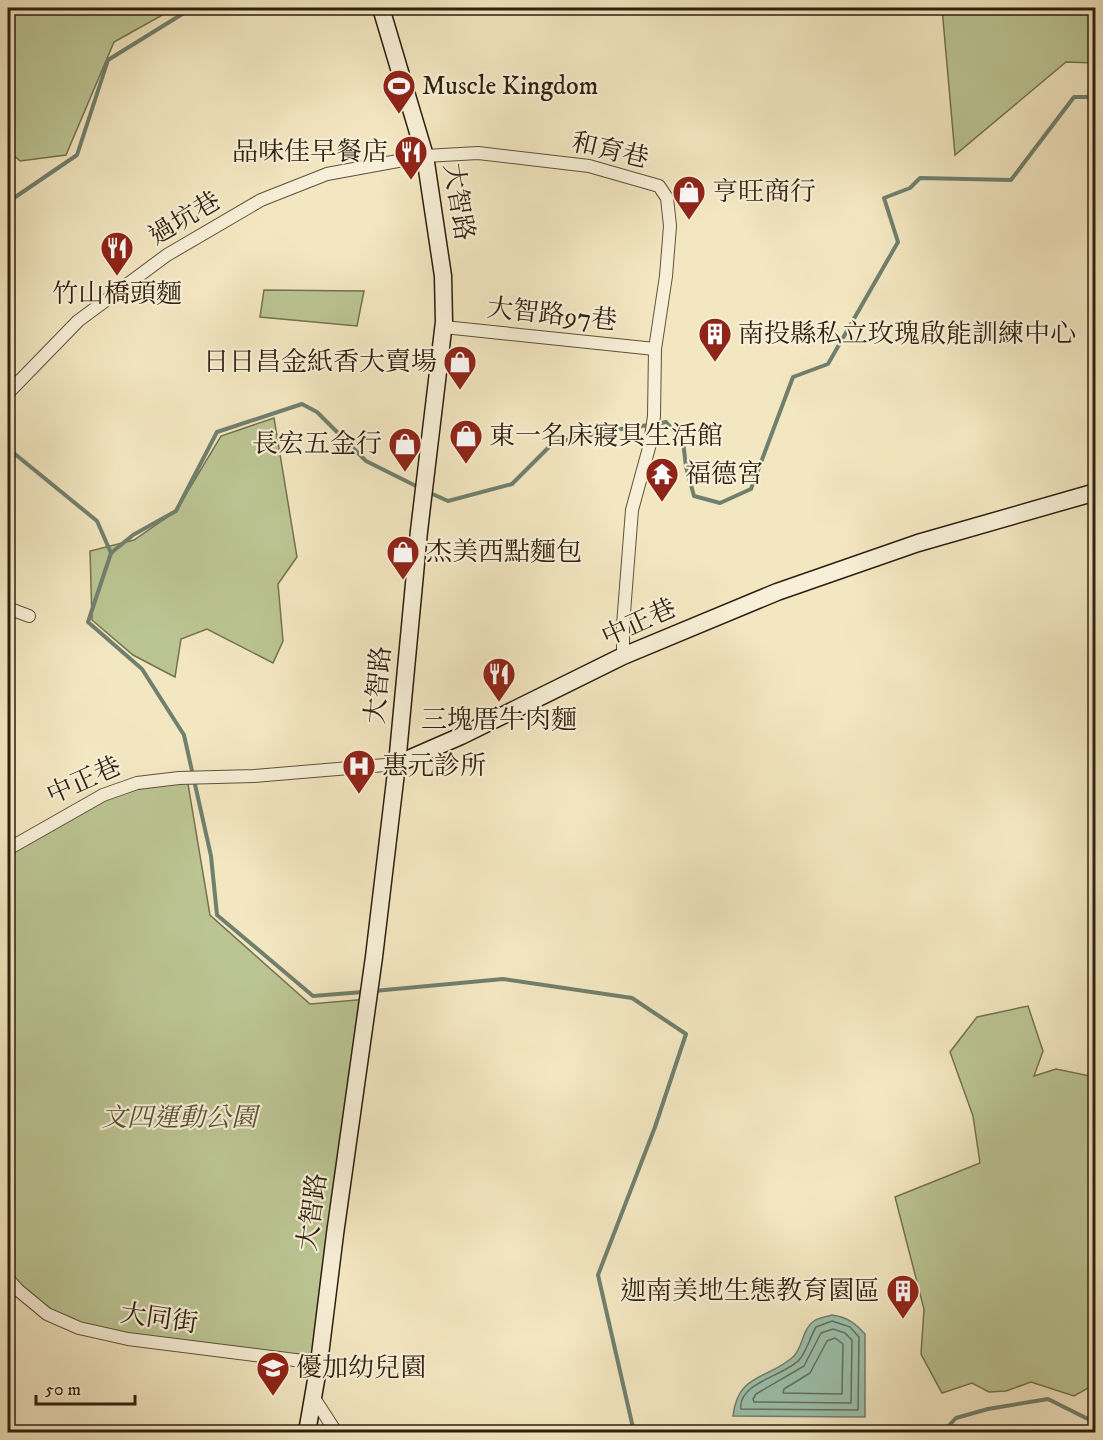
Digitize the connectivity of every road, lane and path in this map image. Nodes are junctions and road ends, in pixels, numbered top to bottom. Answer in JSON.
{"nodes":[{"id":1,"x":381,"y":8,"type":"edge"},
{"id":2,"x":425,"y":156,"type":"junction"},
{"id":3,"x":444,"y":327,"type":"junction"},
{"id":4,"x":655,"y":349,"type":"junction"},
{"id":5,"x":8,"y":393,"type":"edge"},
{"id":6,"x":1095,"y":492,"type":"edge"},
{"id":7,"x":8,"y":608,"type":"edge"},
{"id":8,"x":28,"y":616,"type":"dead end"},
{"id":9,"x":623,"y":656,"type":"junction"},
{"id":10,"x":397,"y":764,"type":"junction"},
{"id":11,"x":8,"y":849,"type":"edge"},
{"id":12,"x":8,"y":1279,"type":"edge"},
{"id":13,"x":320,"y":1363,"type":"junction"},
{"id":14,"x":314,"y":1398,"type":"junction"},
{"id":15,"x":307,"y":1432,"type":"edge"},
{"id":16,"x":336,"y":1432,"type":"edge"}],
"edges":[{"from":1,"to":2,"type":"street","name":"大智路"},
{"from":2,"to":3,"type":"street","name":"大智路"},
{"from":2,"to":4,"type":"street","name":"和育巷"},
{"from":2,"to":5,"type":"street","name":"過坑巷"},
{"from":3,"to":4,"type":"street","name":"大智路97巷"},
{"from":3,"to":10,"type":"street","name":"大智路"},
{"from":4,"to":9,"type":"street","name":"和育巷"},
{"from":6,"to":9,"type":"street","name":"中正巷"},
{"from":7,"to":8,"type":"street"},
{"from":9,"to":10,"type":"street","name":"中正巷"},
{"from":10,"to":11,"type":"street","name":"中正巷"},
{"from":10,"to":13,"type":"street","name":"大智路"},
{"from":12,"to":13,"type":"street","name":"大同街"},
{"from":13,"to":14,"type":"street","name":"大智路"},
{"from":14,"to":15,"type":"street","name":"大智路"},
{"from":14,"to":16,"type":"street"}]}
